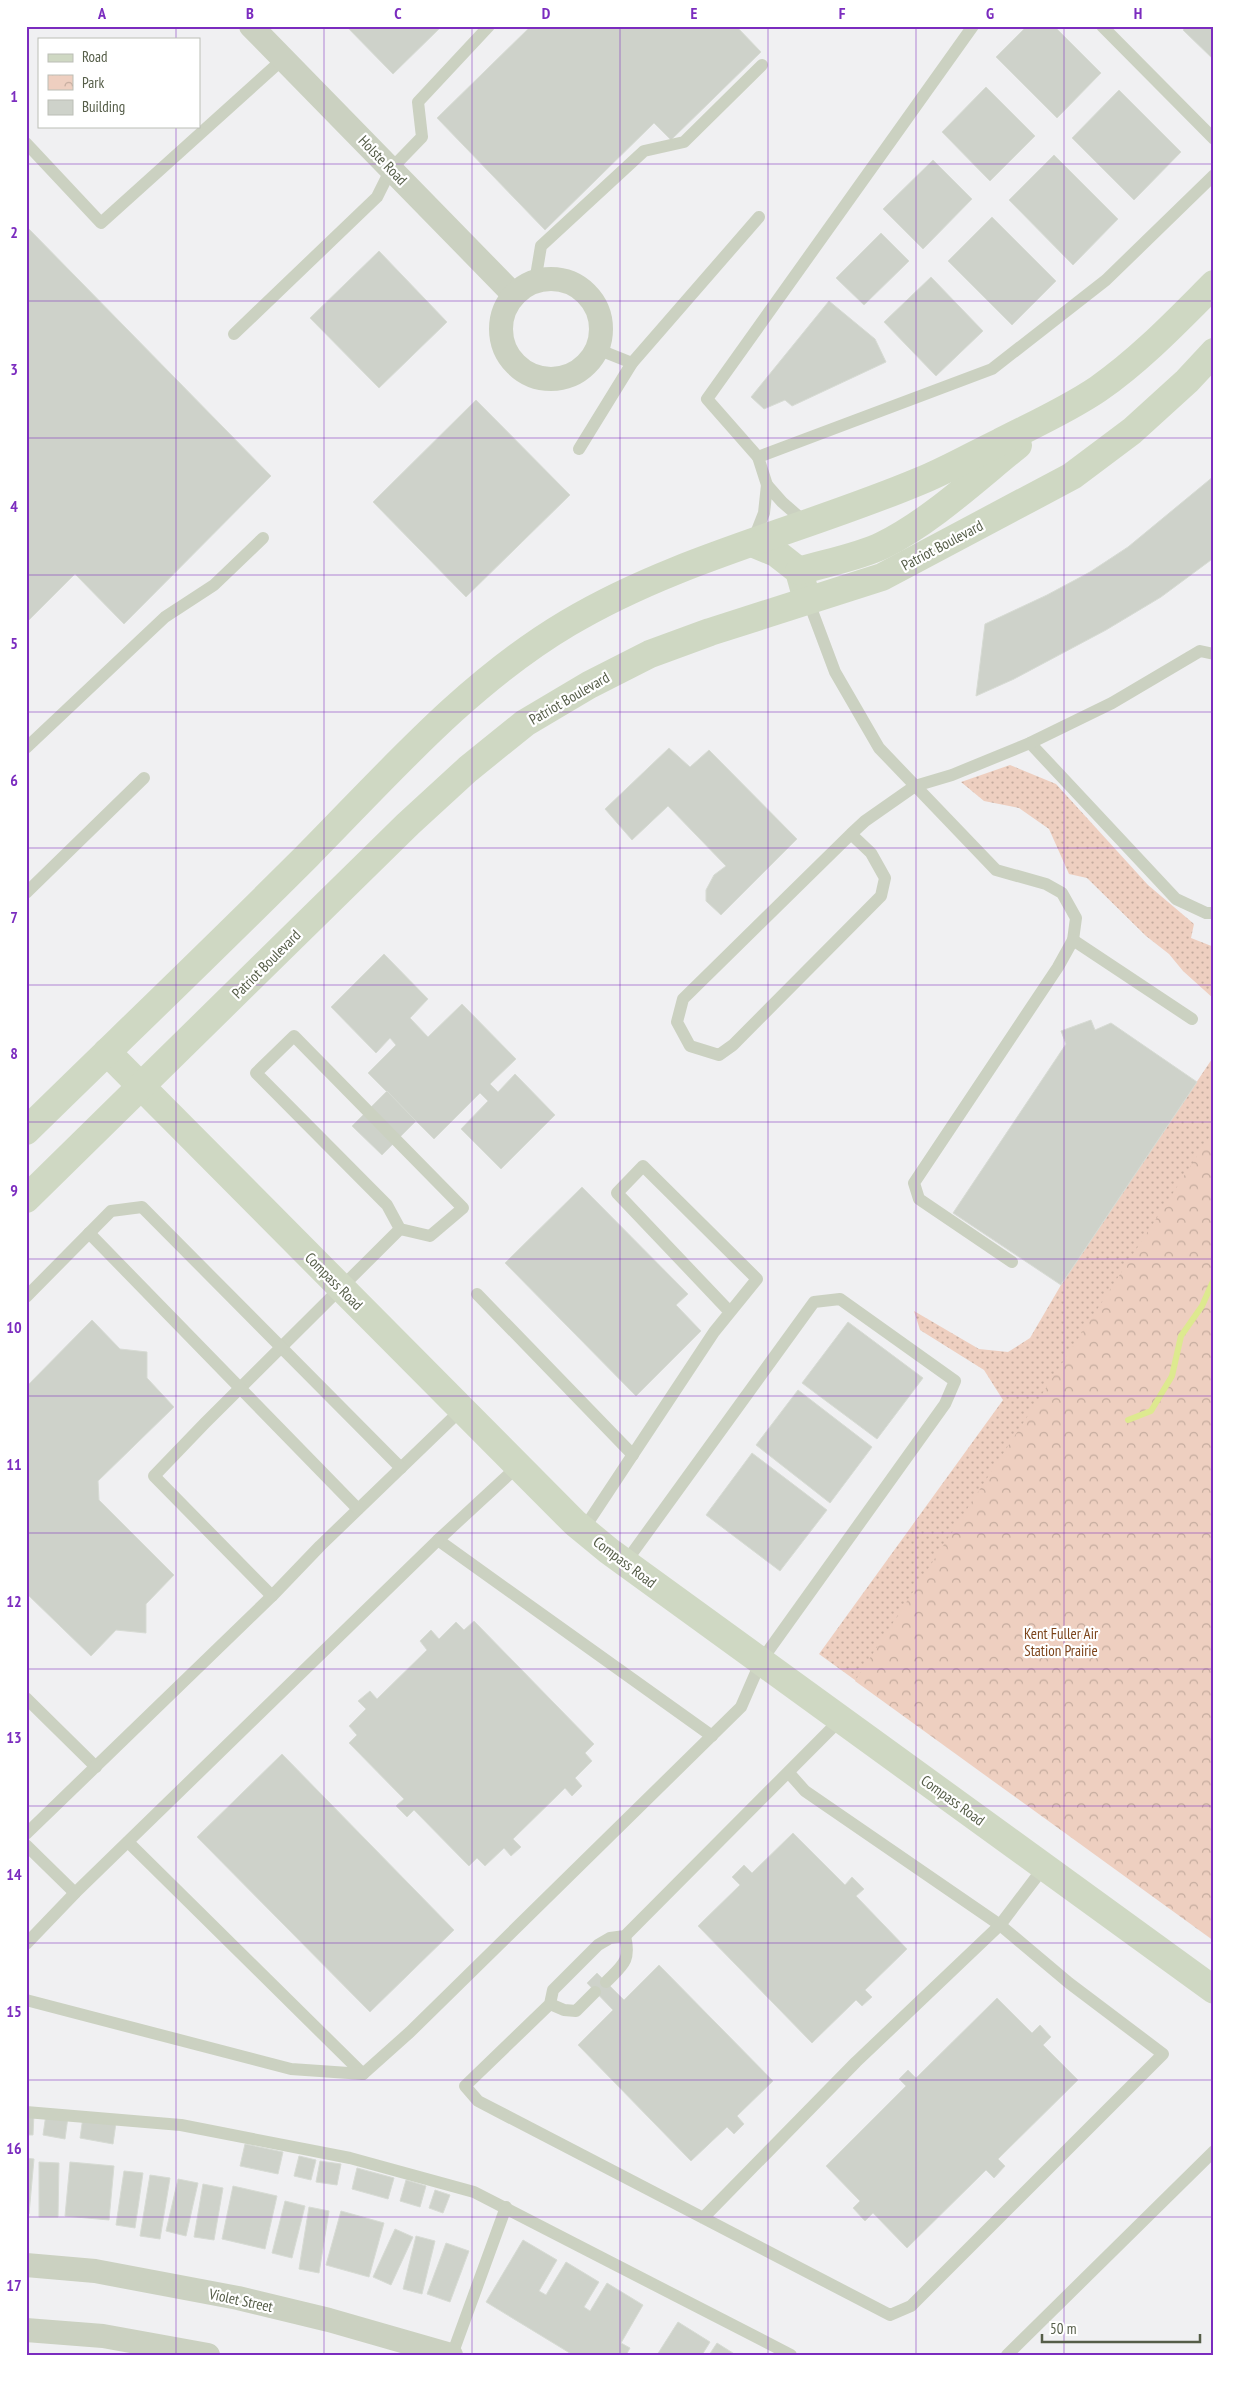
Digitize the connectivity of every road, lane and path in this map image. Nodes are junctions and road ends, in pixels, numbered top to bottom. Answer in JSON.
{"nodes":[{"id":1,"x":251,"y":26,"type":"edge"},
{"id":2,"x":489,"y":26,"type":"edge"},
{"id":3,"x":973,"y":26,"type":"edge"},
{"id":4,"x":1102,"y":26,"type":"edge"},
{"id":5,"x":283,"y":59,"type":"junction"},
{"id":6,"x":762,"y":65,"type":"dead end"},
{"id":7,"x":1214,"y":138,"type":"edge"},
{"id":8,"x":26,"y":143,"type":"edge"},
{"id":9,"x":392,"y":169,"type":"junction"},
{"id":10,"x":1214,"y":176,"type":"edge"},
{"id":11,"x":760,"y":217,"type":"dead end"},
{"id":12,"x":535,"y":282,"type":"junction"},
{"id":13,"x":1214,"y":284,"type":"edge"},
{"id":14,"x":514,"y":295,"type":"junction"},
{"id":15,"x":234,"y":334,"type":"dead end"},
{"id":16,"x":597,"y":349,"type":"junction"},
{"id":17,"x":1213,"y":354,"type":"edge"},
{"id":18,"x":632,"y":363,"type":"junction"},
{"id":19,"x":1054,"y":415,"type":"junction"},
{"id":20,"x":579,"y":449,"type":"dead end"},
{"id":21,"x":758,"y":458,"type":"junction"},
{"id":22,"x":767,"y":485,"type":"junction"},
{"id":23,"x":806,"y":523,"type":"junction"},
{"id":24,"x":264,"y":538,"type":"dead end"},
{"id":25,"x":752,"y":543,"type":"junction"},
{"id":26,"x":799,"y":571,"type":"junction"},
{"id":27,"x":808,"y":600,"type":"junction"},
{"id":28,"x":1214,"y":654,"type":"edge"},
{"id":29,"x":1030,"y":743,"type":"junction"},
{"id":30,"x":26,"y":748,"type":"edge"},
{"id":31,"x":144,"y":778,"type":"dead end"},
{"id":32,"x":914,"y":786,"type":"junction"},
{"id":33,"x":851,"y":834,"type":"junction"},
{"id":34,"x":26,"y":893,"type":"edge"},
{"id":35,"x":1214,"y":913,"type":"edge"},
{"id":36,"x":1073,"y":940,"type":"junction"},
{"id":37,"x":1192,"y":1019,"type":"dead end"},
{"id":38,"x":107,"y":1052,"type":"junction"},
{"id":39,"x":142,"y":1088,"type":"junction"},
{"id":40,"x":26,"y":1131,"type":"edge"},
{"id":41,"x":26,"y":1199,"type":"edge"},
{"id":42,"x":400,"y":1229,"type":"junction"},
{"id":43,"x":89,"y":1234,"type":"junction"},
{"id":44,"x":1012,"y":1262,"type":"dead end"},
{"id":45,"x":341,"y":1289,"type":"junction"},
{"id":46,"x":477,"y":1294,"type":"dead end"},
{"id":47,"x":26,"y":1297,"type":"edge"},
{"id":48,"x":730,"y":1312,"type":"junction"},
{"id":49,"x":282,"y":1347,"type":"junction"},
{"id":50,"x":240,"y":1388,"type":"junction"},
{"id":51,"x":461,"y":1410,"type":"junction"},
{"id":52,"x":633,"y":1455,"type":"junction"},
{"id":53,"x":518,"y":1467,"type":"junction"},
{"id":54,"x":401,"y":1468,"type":"junction"},
{"id":55,"x":358,"y":1509,"type":"junction"},
{"id":56,"x":584,"y":1530,"type":"junction"},
{"id":57,"x":438,"y":1540,"type":"junction"},
{"id":58,"x":625,"y":1563,"type":"junction"},
{"id":59,"x":272,"y":1596,"type":"junction"},
{"id":60,"x":761,"y":1661,"type":"junction"},
{"id":61,"x":26,"y":1698,"type":"edge"},
{"id":62,"x":841,"y":1719,"type":"junction"},
{"id":63,"x":712,"y":1736,"type":"junction"},
{"id":64,"x":96,"y":1767,"type":"junction"},
{"id":65,"x":789,"y":1773,"type":"junction"},
{"id":66,"x":26,"y":1834,"type":"edge"},
{"id":67,"x":128,"y":1842,"type":"junction"},
{"id":68,"x":26,"y":1845,"type":"edge"},
{"id":69,"x":1044,"y":1867,"type":"junction"},
{"id":70,"x":75,"y":1893,"type":"junction"},
{"id":71,"x":1000,"y":1926,"type":"junction"},
{"id":72,"x":625,"y":1936,"type":"junction"},
{"id":73,"x":26,"y":1944,"type":"edge"},
{"id":74,"x":606,"y":1982,"type":"dead end"},
{"id":75,"x":1214,"y":1990,"type":"edge"},
{"id":76,"x":595,"y":1992,"type":"dead end"},
{"id":77,"x":26,"y":2000,"type":"edge"},
{"id":78,"x":550,"y":2004,"type":"junction"},
{"id":79,"x":363,"y":2074,"type":"junction"},
{"id":80,"x":26,"y":2112,"type":"edge"},
{"id":81,"x":1214,"y":2151,"type":"edge"},
{"id":82,"x":506,"y":2207,"type":"junction"},
{"id":83,"x":702,"y":2218,"type":"junction"},
{"id":84,"x":26,"y":2265,"type":"edge"},
{"id":85,"x":26,"y":2330,"type":"edge"},
{"id":86,"x":208,"y":2355,"type":"edge"},
{"id":87,"x":452,"y":2355,"type":"edge"},
{"id":88,"x":791,"y":2355,"type":"edge"},
{"id":89,"x":1007,"y":2355,"type":"edge"}],
"edges":[{"from":1,"to":5,"type":"street","name":"Holste Road"},
{"from":2,"to":9,"type":"lane"},
{"from":3,"to":21,"type":"lane"},
{"from":4,"to":7,"type":"lane"},
{"from":5,"to":8,"type":"lane"},
{"from":5,"to":9,"type":"street","name":"Holste Road"},
{"from":6,"to":12,"type":"lane"},
{"from":9,"to":14,"type":"street","name":"Holste Road"},
{"from":9,"to":15,"type":"lane"},
{"from":10,"to":21,"type":"lane"},
{"from":11,"to":18,"type":"lane"},
{"from":12,"to":14,"type":"street"},
{"from":12,"to":16,"type":"street"},
{"from":13,"to":19,"type":"main road"},
{"from":14,"to":16,"type":"street"},
{"from":16,"to":18,"type":"lane"},
{"from":17,"to":27,"type":"main road","name":"Patriot Boulevard"},
{"from":18,"to":20,"type":"lane"},
{"from":19,"to":23,"type":"main road"},
{"from":19,"to":26,"type":"main road"},
{"from":21,"to":22,"type":"lane"},
{"from":22,"to":23,"type":"lane"},
{"from":22,"to":25,"type":"lane"},
{"from":23,"to":25,"type":"main road"},
{"from":24,"to":30,"type":"lane"},
{"from":25,"to":26,"type":"main road"},
{"from":25,"to":38,"type":"main road"},
{"from":26,"to":27,"type":"main road"},
{"from":27,"to":32,"type":"lane"},
{"from":27,"to":39,"type":"main road","name":"Patriot Boulevard"},
{"from":28,"to":29,"type":"lane"},
{"from":29,"to":32,"type":"lane"},
{"from":29,"to":35,"type":"lane"},
{"from":31,"to":34,"type":"lane"},
{"from":32,"to":33,"type":"lane"},
{"from":32,"to":36,"type":"lane"},
{"from":33,"to":33,"type":"lane"},
{"from":36,"to":37,"type":"lane"},
{"from":36,"to":44,"type":"lane"},
{"from":38,"to":39,"type":"main road","name":"Compass Road"},
{"from":38,"to":40,"type":"main road"},
{"from":39,"to":41,"type":"main road","name":"Patriot Boulevard"},
{"from":39,"to":45,"type":"main road","name":"Compass Road"},
{"from":42,"to":42,"type":"lane"},
{"from":42,"to":45,"type":"lane"},
{"from":43,"to":47,"type":"lane"},
{"from":43,"to":49,"type":"lane"},
{"from":43,"to":50,"type":"lane"},
{"from":45,"to":49,"type":"lane"},
{"from":45,"to":51,"type":"main road","name":"Compass Road"},
{"from":46,"to":52,"type":"lane"},
{"from":48,"to":48,"type":"lane"},
{"from":48,"to":52,"type":"lane"},
{"from":49,"to":50,"type":"lane"},
{"from":49,"to":54,"type":"lane"},
{"from":50,"to":55,"type":"lane"},
{"from":50,"to":59,"type":"lane"},
{"from":51,"to":53,"type":"main road","name":"Compass Road"},
{"from":51,"to":54,"type":"lane"},
{"from":52,"to":56,"type":"lane"},
{"from":53,"to":56,"type":"main road","name":"Compass Road"},
{"from":53,"to":57,"type":"lane"},
{"from":54,"to":55,"type":"lane"},
{"from":55,"to":59,"type":"lane"},
{"from":56,"to":58,"type":"main road","name":"Compass Road"},
{"from":57,"to":63,"type":"lane"},
{"from":57,"to":67,"type":"lane"},
{"from":58,"to":60,"type":"main road","name":"Compass Road"},
{"from":58,"to":60,"type":"lane"},
{"from":59,"to":64,"type":"lane"},
{"from":60,"to":62,"type":"main road","name":"Compass Road"},
{"from":60,"to":63,"type":"lane"},
{"from":61,"to":64,"type":"lane"},
{"from":62,"to":65,"type":"lane"},
{"from":62,"to":69,"type":"main road","name":"Compass Road"},
{"from":63,"to":79,"type":"lane"},
{"from":64,"to":66,"type":"lane"},
{"from":65,"to":71,"type":"lane"},
{"from":65,"to":72,"type":"lane"},
{"from":67,"to":70,"type":"lane"},
{"from":67,"to":79,"type":"lane"},
{"from":68,"to":70,"type":"lane"},
{"from":69,"to":71,"type":"lane"},
{"from":69,"to":75,"type":"main road","name":"Compass Road"},
{"from":70,"to":73,"type":"lane"},
{"from":71,"to":83,"type":"lane"},
{"from":71,"to":83,"type":"lane"},
{"from":72,"to":74,"type":"lane"},
{"from":72,"to":78,"type":"lane"},
{"from":76,"to":78,"type":"lane"},
{"from":77,"to":79,"type":"lane"},
{"from":78,"to":83,"type":"lane"},
{"from":80,"to":82,"type":"lane"},
{"from":81,"to":89,"type":"lane"},
{"from":82,"to":87,"type":"lane"},
{"from":82,"to":88,"type":"lane"},
{"from":84,"to":87,"type":"street","name":"Violet Street"},
{"from":85,"to":86,"type":"street"}]}
